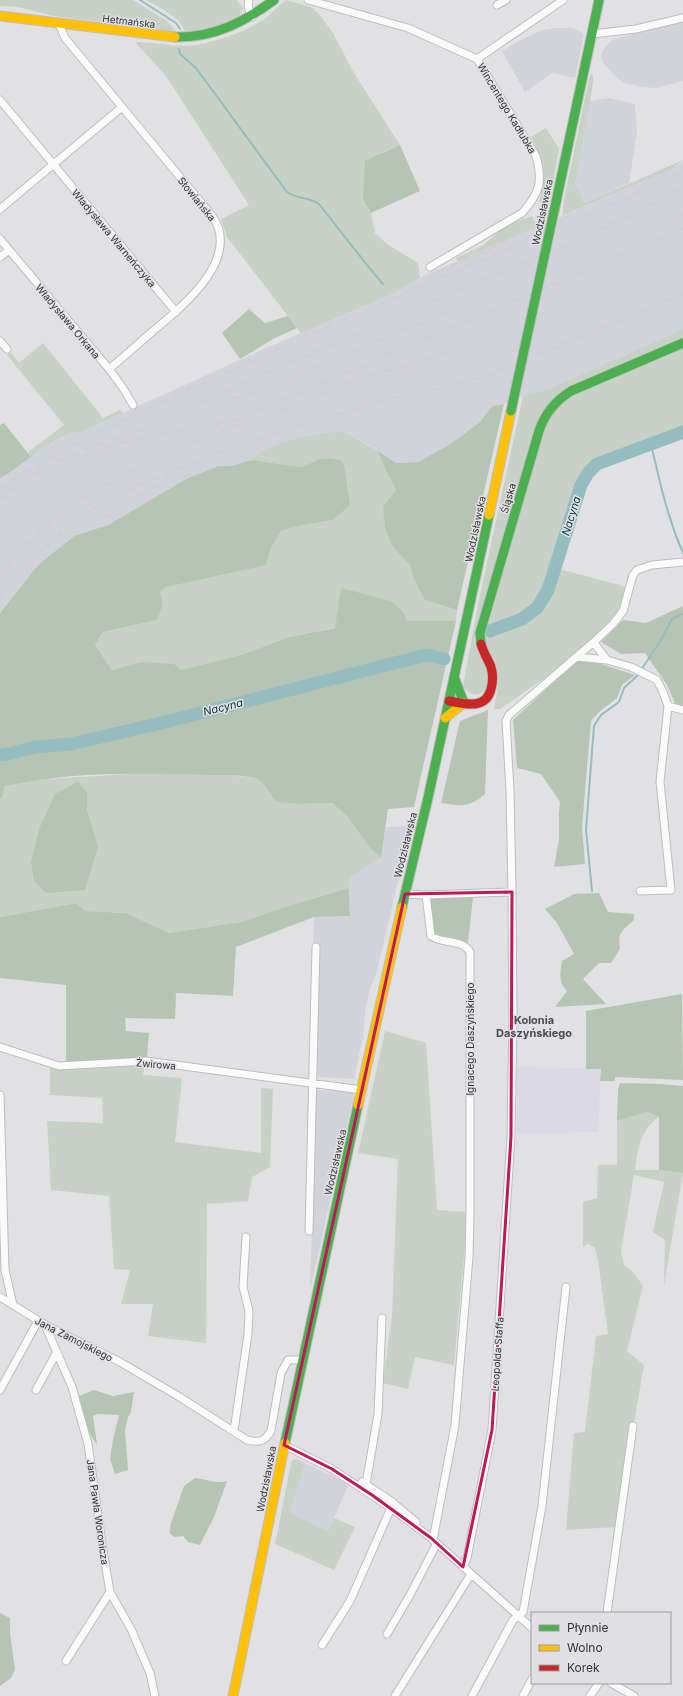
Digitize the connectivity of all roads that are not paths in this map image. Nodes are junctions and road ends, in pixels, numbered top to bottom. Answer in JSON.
{"nodes":[{"id":1,"x":249,"y":0,"type":"edge"},
{"id":2,"x":274,"y":0,"type":"edge"},
{"id":3,"x":308,"y":0,"type":"edge"},
{"id":4,"x":506,"y":0,"type":"edge"},
{"id":5,"x":563,"y":0,"type":"edge"},
{"id":6,"x":599,"y":0,"type":"edge"},
{"id":7,"x":497,"y":5,"type":"dead end"},
{"id":8,"x":0,"y":16,"type":"edge"},
{"id":9,"x":252,"y":17,"type":"junction"},
{"id":10,"x":683,"y":18,"type":"edge"},
{"id":11,"x":59,"y":24,"type":"junction"},
{"id":12,"x":592,"y":34,"type":"junction"},
{"id":13,"x":477,"y":59,"type":"junction"},
{"id":14,"x":0,"y":100,"type":"edge"},
{"id":15,"x":122,"y":107,"type":"junction"},
{"id":16,"x":53,"y":164,"type":"junction"},
{"id":17,"x":0,"y":209,"type":"edge"},
{"id":18,"x":0,"y":239,"type":"edge"},
{"id":19,"x":9,"y":250,"type":"junction"},
{"id":20,"x":0,"y":257,"type":"edge"},
{"id":21,"x":430,"y":267,"type":"dead end"},
{"id":22,"x":176,"y":312,"type":"junction"},
{"id":23,"x":0,"y":341,"type":"edge"},
{"id":24,"x":683,"y":343,"type":"edge"},
{"id":25,"x":7,"y":349,"type":"dead end"},
{"id":26,"x":109,"y":369,"type":"junction"},
{"id":27,"x":132,"y":406,"type":"dead end"},
{"id":28,"x":683,"y":562,"type":"edge"},
{"id":29,"x":594,"y":643,"type":"junction"},
{"id":30,"x":577,"y":657,"type":"junction"},
{"id":31,"x":606,"y":660,"type":"junction"},
{"id":32,"x":454,"y":677,"type":"junction"},
{"id":33,"x":449,"y":701,"type":"junction"},
{"id":34,"x":464,"y":703,"type":"junction"},
{"id":35,"x":668,"y":706,"type":"junction"},
{"id":36,"x":683,"y":710,"type":"edge"},
{"id":37,"x":445,"y":718,"type":"junction"},
{"id":38,"x":640,"y":891,"type":"dead end"},
{"id":39,"x":512,"y":892,"type":"junction"},
{"id":40,"x":405,"y":894,"type":"junction"},
{"id":41,"x":426,"y":895,"type":"junction"},
{"id":42,"x":316,"y":947,"type":"dead end"},
{"id":43,"x":0,"y":1048,"type":"edge"},
{"id":44,"x":313,"y":1083,"type":"junction"},
{"id":45,"x":362,"y":1090,"type":"junction"},
{"id":46,"x":0,"y":1095,"type":"edge"},
{"id":47,"x":1,"y":1114,"type":"edge"},
{"id":48,"x":1,"y":1186,"type":"edge"},
{"id":49,"x":309,"y":1231,"type":"dead end"},
{"id":50,"x":246,"y":1237,"type":"dead end"},
{"id":51,"x":566,"y":1287,"type":"dead end"},
{"id":52,"x":0,"y":1297,"type":"edge"},
{"id":53,"x":13,"y":1304,"type":"junction"},
{"id":54,"x":382,"y":1318,"type":"dead end"},
{"id":55,"x":38,"y":1321,"type":"junction"},
{"id":56,"x":45,"y":1325,"type":"junction"},
{"id":57,"x":57,"y":1352,"type":"junction"},
{"id":58,"x":302,"y":1360,"type":"junction"},
{"id":59,"x":0,"y":1390,"type":"edge"},
{"id":60,"x":36,"y":1390,"type":"dead end"},
{"id":61,"x":633,"y":1426,"type":"dead end"},
{"id":62,"x":234,"y":1431,"type":"junction"},
{"id":63,"x":284,"y":1445,"type":"junction"},
{"id":64,"x":332,"y":1469,"type":"junction"},
{"id":65,"x":366,"y":1484,"type":"junction"},
{"id":66,"x":391,"y":1508,"type":"junction"},
{"id":67,"x":434,"y":1540,"type":"junction"},
{"id":68,"x":463,"y":1567,"type":"junction"},
{"id":69,"x":471,"y":1574,"type":"junction"},
{"id":70,"x":110,"y":1592,"type":"junction"},
{"id":71,"x":607,"y":1612,"type":"edge"},
{"id":72,"x":518,"y":1616,"type":"junction"},
{"id":73,"x":531,"y":1627,"type":"edge"},
{"id":74,"x":387,"y":1634,"type":"dead end"},
{"id":75,"x":322,"y":1645,"type":"dead end"},
{"id":76,"x":66,"y":1661,"type":"dead end"},
{"id":77,"x":531,"y":1681,"type":"edge"},
{"id":78,"x":598,"y":1684,"type":"edge"},
{"id":79,"x":613,"y":1684,"type":"edge"},
{"id":80,"x":155,"y":1696,"type":"edge"},
{"id":81,"x":233,"y":1696,"type":"edge"},
{"id":82,"x":395,"y":1696,"type":"edge"},
{"id":83,"x":472,"y":1696,"type":"edge"},
{"id":84,"x":523,"y":1696,"type":"edge"},
{"id":85,"x":590,"y":1696,"type":"edge"},
{"id":86,"x":634,"y":1696,"type":"edge"}],
"edges":[{"from":1,"to":9,"type":"street"},
{"from":2,"to":9,"type":"main road","name":"Hetmańska"},
{"from":3,"to":13,"type":"street","name":"Wincentego Kadłubka"},
{"from":4,"to":7,"type":"street"},
{"from":5,"to":13,"type":"street","name":"Wincentego Kadłubka"},
{"from":6,"to":12,"type":"main road","name":"Wodzisławska"},
{"from":8,"to":11,"type":"main road","name":"Hetmańska"},
{"from":9,"to":11,"type":"main road","name":"Hetmańska"},
{"from":10,"to":12,"type":"street"},
{"from":11,"to":15,"type":"street","name":"Słowiańska"},
{"from":12,"to":32,"type":"main road","name":"Wodzisławska","bridge":true},
{"from":13,"to":21,"type":"street","name":"Wincentego Kadłubka"},
{"from":14,"to":16,"type":"street","name":"Władysława Warneńczyka"},
{"from":15,"to":16,"type":"street"},
{"from":15,"to":22,"type":"street","name":"Słowiańska"},
{"from":16,"to":17,"type":"street"},
{"from":16,"to":22,"type":"street","name":"Władysława Warneńczyka"},
{"from":18,"to":19,"type":"street","name":"Władysława Orkana"},
{"from":19,"to":20,"type":"street"},
{"from":19,"to":26,"type":"street","name":"Władysława Orkana"},
{"from":22,"to":26,"type":"street","name":"Słowiańska"},
{"from":23,"to":25,"type":"street"},
{"from":24,"to":34,"type":"main road","name":"Śląska"},
{"from":26,"to":27,"type":"street","name":"Władysława Orkana"},
{"from":28,"to":29,"type":"street"},
{"from":29,"to":30,"type":"street"},
{"from":29,"to":31,"type":"street"},
{"from":30,"to":31,"type":"street"},
{"from":30,"to":39,"type":"street"},
{"from":31,"to":35,"type":"street"},
{"from":32,"to":33,"type":"main road","name":"Wodzisławska"},
{"from":32,"to":34,"type":"main road"},
{"from":33,"to":34,"type":"main road","name":"Śląska"},
{"from":33,"to":37,"type":"main road","name":"Wodzisławska"},
{"from":34,"to":37,"type":"main road"},
{"from":35,"to":36,"type":"street"},
{"from":35,"to":38,"type":"street"},
{"from":37,"to":40,"type":"main road","name":"Wodzisławska"},
{"from":39,"to":41,"type":"street"},
{"from":39,"to":68,"type":"street","name":"Leopolda Staffa"},
{"from":40,"to":41,"type":"street"},
{"from":40,"to":45,"type":"main road","name":"Wodzisławska"},
{"from":41,"to":67,"type":"street","name":"Ignacego Daszyńskiego"},
{"from":42,"to":44,"type":"street"},
{"from":43,"to":44,"type":"street","name":"Żwirowa"},
{"from":44,"to":45,"type":"street","name":"Żwirowa"},
{"from":44,"to":49,"type":"street"},
{"from":45,"to":58,"type":"main road","name":"Wodzisławska"},
{"from":46,"to":47,"type":"street"},
{"from":47,"to":48,"type":"street"},
{"from":48,"to":53,"type":"street"},
{"from":50,"to":62,"type":"street"},
{"from":51,"to":72,"type":"street"},
{"from":52,"to":53,"type":"street","name":"Jana Zamojskiego"},
{"from":53,"to":55,"type":"street","name":"Jana Zamojskiego"},
{"from":54,"to":65,"type":"street"},
{"from":55,"to":56,"type":"street","name":"Jana Zamojskiego"},
{"from":55,"to":59,"type":"street"},
{"from":56,"to":57,"type":"street","name":"Jana Pawła Woronicza"},
{"from":56,"to":62,"type":"street","name":"Jana Zamojskiego"},
{"from":57,"to":60,"type":"street"},
{"from":57,"to":70,"type":"street","name":"Jana Pawła Woronicza"},
{"from":58,"to":62,"type":"street","name":"Jana Zamojskiego"},
{"from":58,"to":63,"type":"main road","name":"Wodzisławska"},
{"from":61,"to":71,"type":"street"},
{"from":63,"to":64,"type":"street"},
{"from":63,"to":81,"type":"main road","name":"Wodzisławska"},
{"from":64,"to":65,"type":"street"},
{"from":64,"to":66,"type":"street"},
{"from":65,"to":67,"type":"street"},
{"from":66,"to":67,"type":"street"},
{"from":66,"to":75,"type":"street"},
{"from":67,"to":68,"type":"street"},
{"from":67,"to":74,"type":"street"},
{"from":68,"to":69,"type":"street"},
{"from":69,"to":72,"type":"street"},
{"from":69,"to":82,"type":"street"},
{"from":70,"to":76,"type":"street"},
{"from":70,"to":80,"type":"street","name":"Jana Pawła Woronicza"},
{"from":72,"to":73,"type":"street"},
{"from":72,"to":83,"type":"street"},
{"from":77,"to":84,"type":"street"},
{"from":78,"to":85,"type":"street"},
{"from":79,"to":86,"type":"street"}]}
